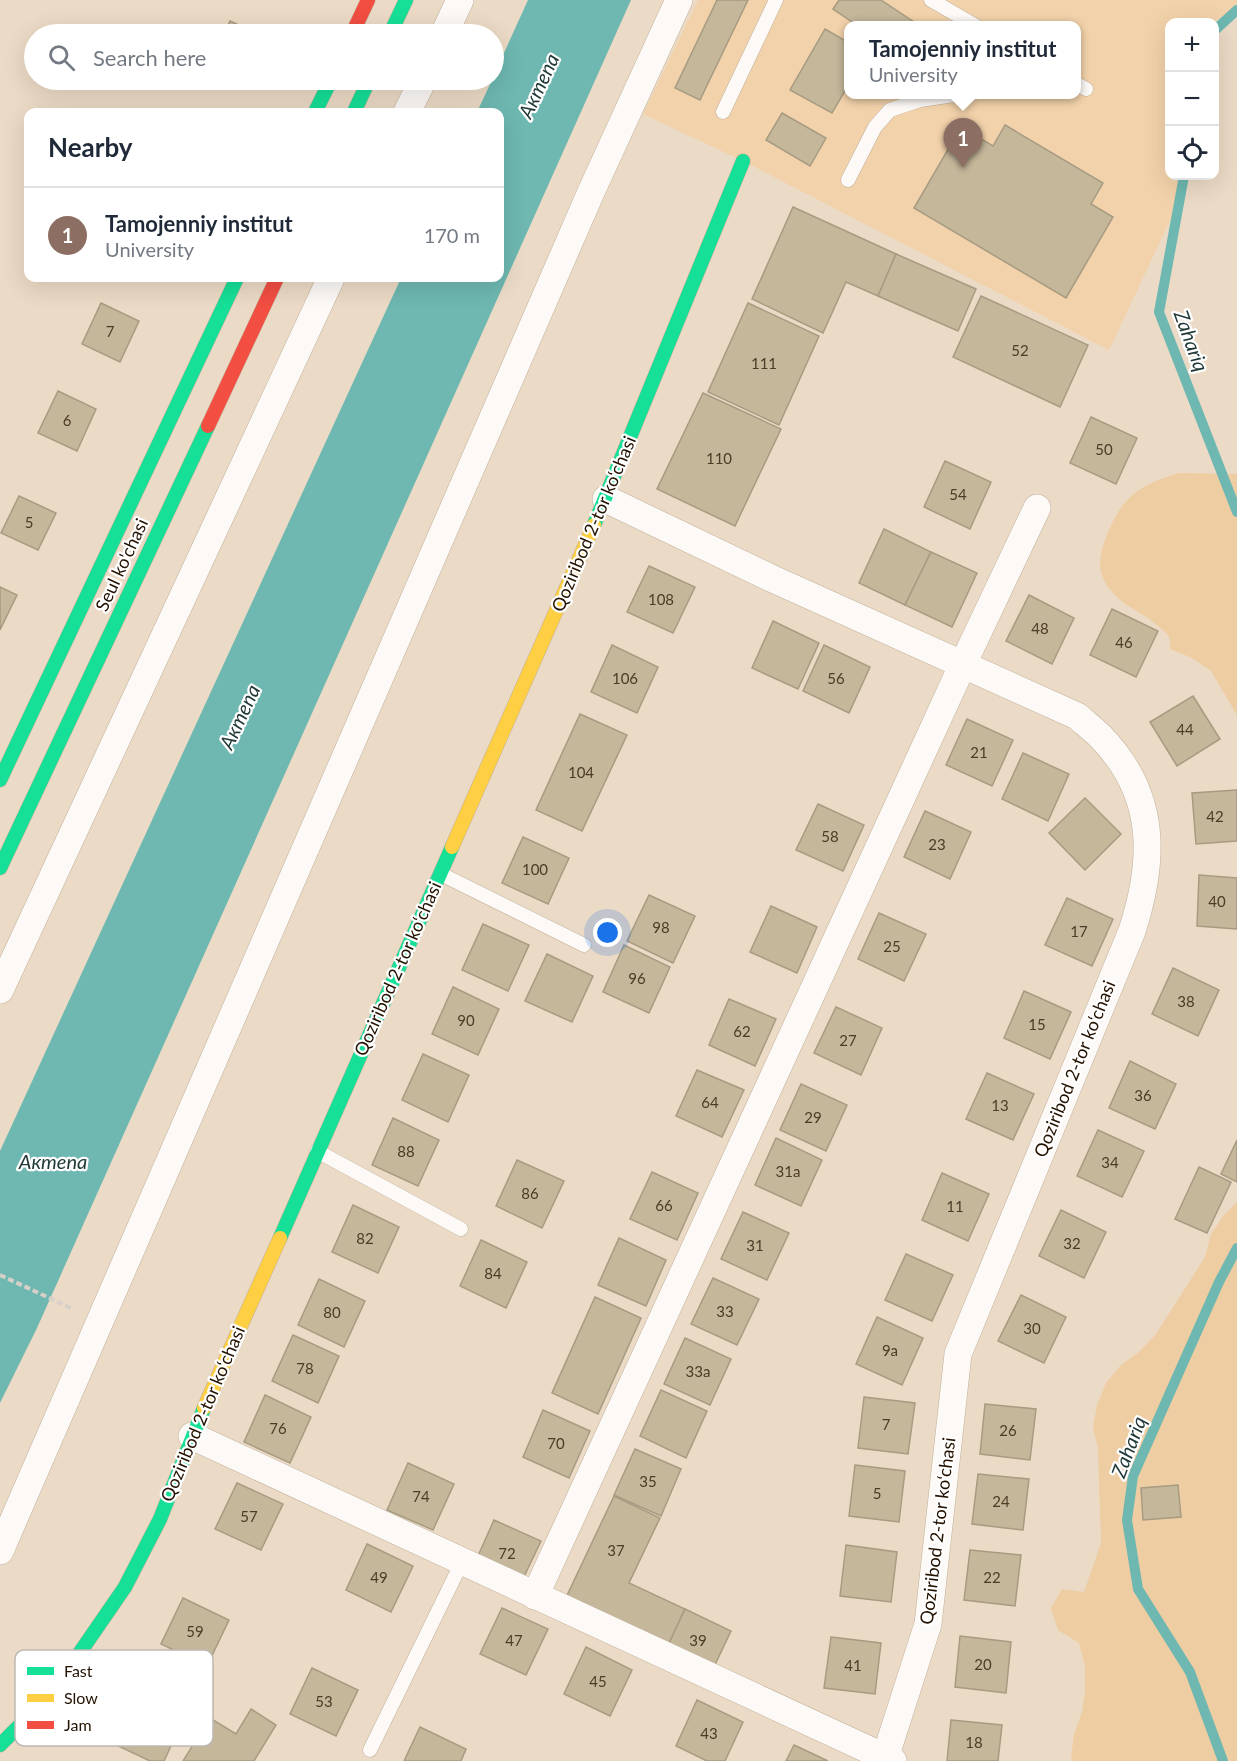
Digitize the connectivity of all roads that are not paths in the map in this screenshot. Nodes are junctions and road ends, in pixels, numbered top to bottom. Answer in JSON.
{"nodes":[{"id":1,"x":368,"y":0,"type":"edge"},
{"id":2,"x":406,"y":0,"type":"edge"},
{"id":3,"x":460,"y":0,"type":"edge"},
{"id":4,"x":679,"y":0,"type":"edge"},
{"id":5,"x":776,"y":0,"type":"edge"},
{"id":6,"x":931,"y":0,"type":"edge"},
{"id":7,"x":967,"y":21,"type":"edge"},
{"id":8,"x":357,"y":24,"type":"edge"},
{"id":9,"x":395,"y":24,"type":"edge"},
{"id":10,"x":449,"y":24,"type":"edge"},
{"id":11,"x":326,"y":90,"type":"edge"},
{"id":12,"x":364,"y":90,"type":"edge"},
{"id":13,"x":418,"y":90,"type":"edge"},
{"id":14,"x":930,"y":99,"type":"edge"},
{"id":15,"x":317,"y":108,"type":"edge"},
{"id":16,"x":356,"y":108,"type":"edge"},
{"id":17,"x":409,"y":108,"type":"edge"},
{"id":18,"x":723,"y":111,"type":"dead end"},
{"id":19,"x":743,"y":161,"type":"dead end"},
{"id":20,"x":848,"y":180,"type":"dead end"},
{"id":21,"x":235,"y":282,"type":"edge"},
{"id":22,"x":275,"y":282,"type":"edge"},
{"id":23,"x":329,"y":282,"type":"edge"},
{"id":24,"x":606,"y":499,"type":"junction"},
{"id":25,"x":1037,"y":508,"type":"dead end"},
{"id":26,"x":963,"y":664,"type":"junction"},
{"id":27,"x":0,"y":780,"type":"edge"},
{"id":28,"x":0,"y":868,"type":"edge"},
{"id":29,"x":441,"y":874,"type":"junction"},
{"id":30,"x":584,"y":945,"type":"dead end"},
{"id":31,"x":0,"y":990,"type":"edge"},
{"id":32,"x":317,"y":1151,"type":"junction"},
{"id":33,"x":461,"y":1229,"type":"dead end"},
{"id":34,"x":192,"y":1436,"type":"junction"},
{"id":35,"x":0,"y":1551,"type":"edge"},
{"id":36,"x":462,"y":1563,"type":"junction"},
{"id":37,"x":535,"y":1596,"type":"junction"},
{"id":38,"x":82,"y":1650,"type":"edge"},
{"id":39,"x":15,"y":1730,"type":"edge"},
{"id":40,"x":0,"y":1745,"type":"edge"},
{"id":41,"x":370,"y":1750,"type":"dead end"},
{"id":42,"x":888,"y":1760,"type":"edge"}],
"edges":[{"from":1,"to":8,"type":"street"},
{"from":2,"to":9,"type":"street"},
{"from":3,"to":10,"type":"street"},
{"from":4,"to":35,"type":"street"},
{"from":5,"to":18,"type":"lane"},
{"from":6,"to":7,"type":"lane"},
{"from":11,"to":15,"type":"street"},
{"from":12,"to":16,"type":"street"},
{"from":13,"to":17,"type":"street"},
{"from":14,"to":20,"type":"lane"},
{"from":19,"to":24,"type":"street","name":"Qoziribod 2-tor ko‘chasi"},
{"from":21,"to":27,"type":"street","name":"Seul ko'chasi"},
{"from":22,"to":28,"type":"street","name":"Seul ko'chasi"},
{"from":23,"to":31,"type":"street"},
{"from":24,"to":26,"type":"street","name":"Qoziribod 2-tor ko‘chasi"},
{"from":24,"to":29,"type":"street","name":"Qoziribod 2-tor ko‘chasi"},
{"from":25,"to":26,"type":"street"},
{"from":26,"to":37,"type":"street"},
{"from":26,"to":42,"type":"street","name":"Qoziribod 2-tor ko‘chasi"},
{"from":29,"to":30,"type":"lane"},
{"from":29,"to":32,"type":"street","name":"Qoziribod 2-tor ko‘chasi"},
{"from":32,"to":33,"type":"lane"},
{"from":32,"to":34,"type":"street","name":"Qoziribod 2-tor ko‘chasi"},
{"from":34,"to":36,"type":"street"},
{"from":34,"to":38,"type":"street","name":"Qoziribod 2-tor ko‘chasi"},
{"from":36,"to":37,"type":"street"},
{"from":36,"to":41,"type":"lane"},
{"from":37,"to":42,"type":"street"},
{"from":39,"to":40,"type":"street","name":"Qoziribod 2-tor ko‘chasi"}]}
